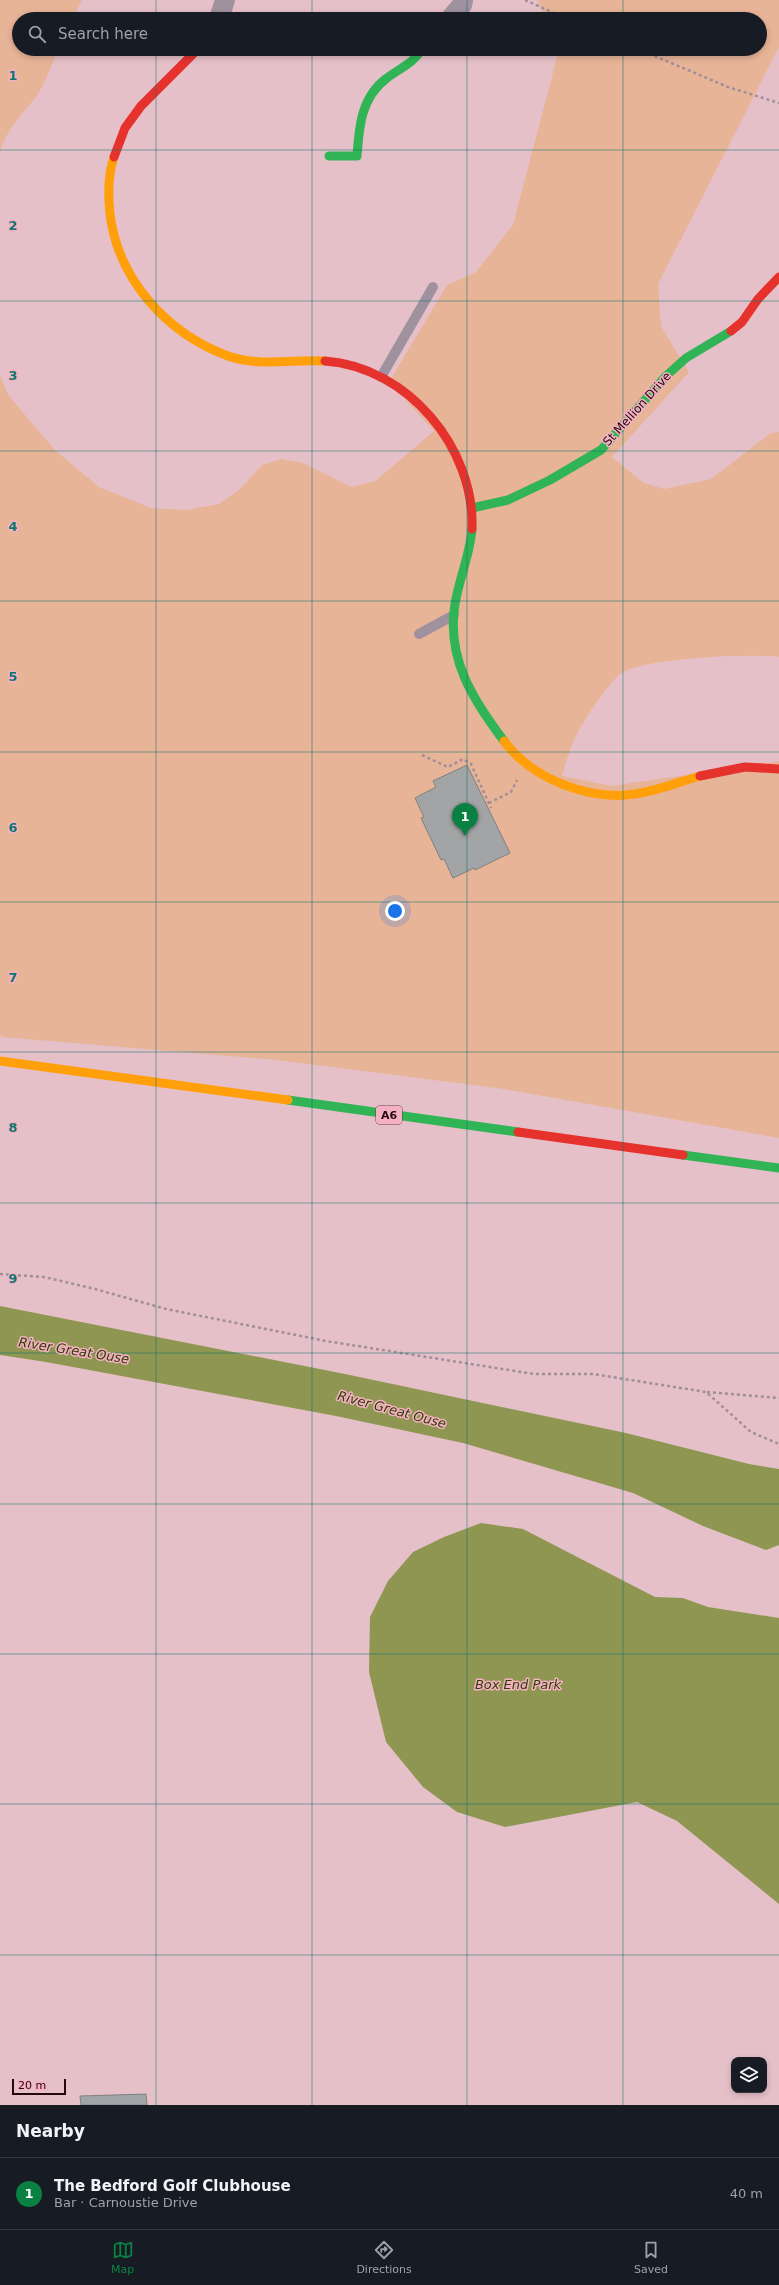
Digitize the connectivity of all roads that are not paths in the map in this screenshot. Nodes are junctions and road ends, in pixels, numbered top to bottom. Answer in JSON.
{"nodes":[{"id":1,"x":225,"y":0,"type":"edge"},
{"id":2,"x":462,"y":0,"type":"edge"},
{"id":3,"x":221,"y":12,"type":"edge"},
{"id":4,"x":456,"y":12,"type":"edge"},
{"id":5,"x":191,"y":56,"type":"edge"},
{"id":6,"x":418,"y":56,"type":"edge"},
{"id":7,"x":329,"y":156,"type":"dead end"},
{"id":8,"x":779,"y":277,"type":"edge"},
{"id":9,"x":433,"y":287,"type":"dead end"},
{"id":10,"x":381,"y":377,"type":"junction"},
{"id":11,"x":472,"y":508,"type":"junction"},
{"id":12,"x":454,"y":615,"type":"junction"},
{"id":13,"x":419,"y":634,"type":"dead end"},
{"id":14,"x":779,"y":769,"type":"edge"},
{"id":15,"x":0,"y":1061,"type":"edge"},
{"id":16,"x":779,"y":1168,"type":"edge"}],
"edges":[{"from":1,"to":3,"type":"street"},
{"from":2,"to":4,"type":"street"},
{"from":5,"to":10,"type":"main road"},
{"from":6,"to":7,"type":"main road"},
{"from":8,"to":11,"type":"main road","name":"St Mellion Drive"},
{"from":9,"to":10,"type":"lane"},
{"from":10,"to":11,"type":"main road"},
{"from":11,"to":12,"type":"main road"},
{"from":12,"to":13,"type":"lane"},
{"from":12,"to":14,"type":"main road"},
{"from":15,"to":16,"type":"main road","number":"A6"}]}
